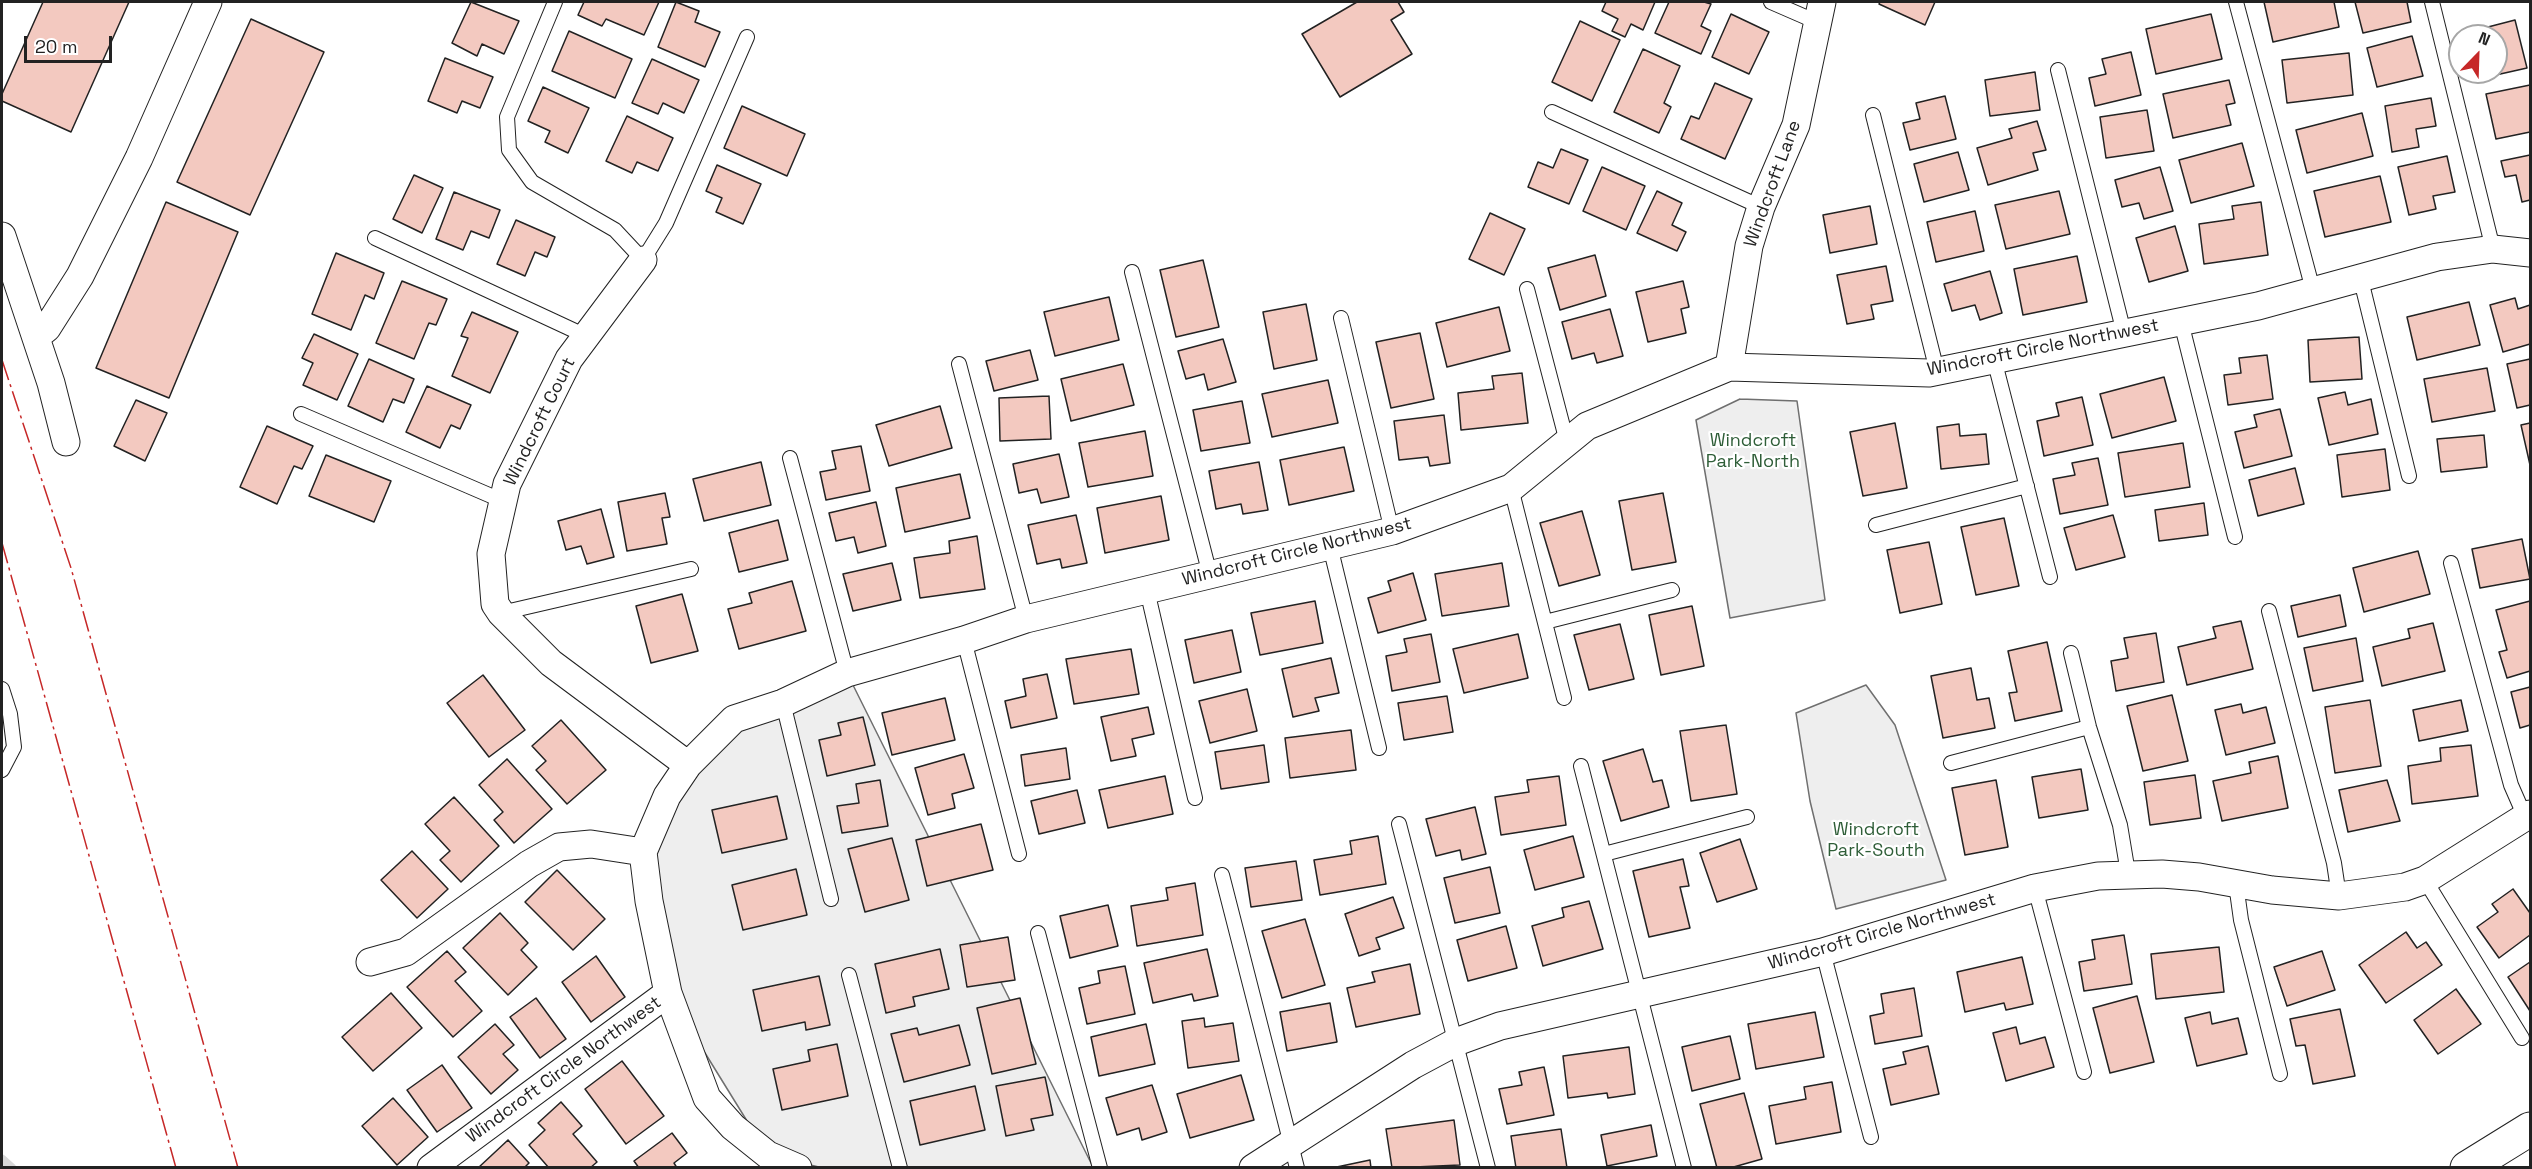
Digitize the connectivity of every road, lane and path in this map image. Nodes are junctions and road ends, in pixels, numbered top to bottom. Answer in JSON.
{"nodes":[{"id":1,"x":208,"y":2,"type":"edge"},
{"id":2,"x":555,"y":2,"type":"edge"},
{"id":3,"x":1771,"y":2,"type":"edge"},
{"id":4,"x":2236,"y":2,"type":"edge"},
{"id":5,"x":2432,"y":2,"type":"edge"},
{"id":6,"x":1820,"y":12,"type":"edge"},
{"id":7,"x":747,"y":37,"type":"dead end"},
{"id":8,"x":2058,"y":70,"type":"dead end"},
{"id":9,"x":1552,"y":112,"type":"dead end"},
{"id":10,"x":1874,"y":115,"type":"dead end"},
{"id":11,"x":1761,"y":207,"type":"junction"},
{"id":12,"x":2,"y":236,"type":"edge"},
{"id":13,"x":375,"y":238,"type":"dead end"},
{"id":14,"x":2493,"y":249,"type":"junction"},
{"id":15,"x":2530,"y":253,"type":"edge"},
{"id":16,"x":643,"y":260,"type":"junction"},
{"id":17,"x":1132,"y":272,"type":"dead end"},
{"id":18,"x":2360,"y":276,"type":"junction"},
{"id":19,"x":1527,"y":289,"type":"dead end"},
{"id":20,"x":2313,"y":290,"type":"junction"},
{"id":21,"x":1341,"y":318,"type":"dead end"},
{"id":22,"x":2181,"y":322,"type":"junction"},
{"id":23,"x":2124,"y":333,"type":"junction"},
{"id":24,"x":586,"y":336,"type":"junction"},
{"id":25,"x":36,"y":337,"type":"junction"},
{"id":26,"x":1994,"y":359,"type":"junction"},
{"id":27,"x":959,"y":364,"type":"dead end"},
{"id":28,"x":1729,"y":367,"type":"junction"},
{"id":29,"x":1937,"y":371,"type":"junction"},
{"id":30,"x":301,"y":414,"type":"dead end"},
{"id":31,"x":66,"y":442,"type":"dead end"},
{"id":32,"x":1567,"y":442,"type":"junction"},
{"id":33,"x":790,"y":458,"type":"dead end"},
{"id":34,"x":2409,"y":476,"type":"dead end"},
{"id":35,"x":2026,"y":486,"type":"junction"},
{"id":36,"x":1511,"y":488,"type":"junction"},
{"id":37,"x":503,"y":501,"type":"junction"},
{"id":38,"x":1876,"y":525,"type":"dead end"},
{"id":39,"x":1392,"y":531,"type":"junction"},
{"id":40,"x":2235,"y":537,"type":"dead end"},
{"id":41,"x":1330,"y":546,"type":"junction"},
{"id":42,"x":2451,"y":563,"type":"dead end"},
{"id":43,"x":691,"y":569,"type":"dead end"},
{"id":44,"x":1210,"y":575,"type":"junction"},
{"id":45,"x":2050,"y":577,"type":"dead end"},
{"id":46,"x":1147,"y":590,"type":"junction"},
{"id":47,"x":1672,"y":590,"type":"dead end"},
{"id":48,"x":2269,"y":611,"type":"dead end"},
{"id":49,"x":501,"y":613,"type":"junction"},
{"id":50,"x":1026,"y":619,"type":"junction"},
{"id":51,"x":1545,"y":622,"type":"junction"},
{"id":52,"x":964,"y":640,"type":"junction"},
{"id":53,"x":2071,"y":653,"type":"dead end"},
{"id":54,"x":847,"y":673,"type":"junction"},
{"id":55,"x":2,"y":689,"type":"edge"},
{"id":56,"x":1564,"y":698,"type":"dead end"},
{"id":57,"x":783,"y":702,"type":"junction"},
{"id":58,"x":2089,"y":727,"type":"junction"},
{"id":59,"x":1379,"y":748,"type":"dead end"},
{"id":60,"x":1951,"y":763,"type":"dead end"},
{"id":61,"x":688,"y":765,"type":"junction"},
{"id":62,"x":1581,"y":766,"type":"dead end"},
{"id":63,"x":2,"y":770,"type":"edge"},
{"id":64,"x":1195,"y":798,"type":"dead end"},
{"id":65,"x":2528,"y":815,"type":"edge"},
{"id":66,"x":1747,"y":817,"type":"dead end"},
{"id":67,"x":1399,"y":824,"type":"dead end"},
{"id":68,"x":643,"y":852,"type":"junction"},
{"id":69,"x":1019,"y":854,"type":"dead end"},
{"id":70,"x":1604,"y":854,"type":"junction"},
{"id":71,"x":2128,"y":873,"type":"junction"},
{"id":72,"x":1222,"y":876,"type":"dead end"},
{"id":73,"x":2425,"y":879,"type":"junction"},
{"id":74,"x":2236,"y":884,"type":"junction"},
{"id":75,"x":2035,"y":888,"type":"junction"},
{"id":76,"x":2339,"y":896,"type":"junction"},
{"id":77,"x":831,"y":899,"type":"dead end"},
{"id":78,"x":1038,"y":933,"type":"dead end"},
{"id":79,"x":1823,"y":952,"type":"junction"},
{"id":80,"x":370,"y":962,"type":"dead end"},
{"id":81,"x":849,"y":975,"type":"dead end"},
{"id":82,"x":668,"y":993,"type":"junction"},
{"id":83,"x":1640,"y":994,"type":"junction"},
{"id":84,"x":2522,"y":1038,"type":"dead end"},
{"id":85,"x":1456,"y":1042,"type":"junction"},
{"id":86,"x":2084,"y":1072,"type":"dead end"},
{"id":87,"x":2280,"y":1074,"type":"dead end"},
{"id":88,"x":2530,"y":1129,"type":"edge"},
{"id":89,"x":1871,"y":1137,"type":"dead end"},
{"id":90,"x":1294,"y":1156,"type":"edge"},
{"id":91,"x":760,"y":1161,"type":"edge"},
{"id":92,"x":431,"y":1167,"type":"edge"},
{"id":93,"x":798,"y":1167,"type":"edge"},
{"id":94,"x":900,"y":1167,"type":"edge"},
{"id":95,"x":1100,"y":1167,"type":"edge"},
{"id":96,"x":1253,"y":1167,"type":"edge"},
{"id":97,"x":1488,"y":1167,"type":"edge"},
{"id":98,"x":1684,"y":1167,"type":"edge"},
{"id":99,"x":2467,"y":1167,"type":"edge"}],
"edges":[{"from":1,"to":25,"type":"street"},
{"from":2,"to":16,"type":"lane"},
{"from":3,"to":6,"type":"lane"},
{"from":4,"to":20,"type":"lane"},
{"from":5,"to":14,"type":"lane"},
{"from":6,"to":11,"type":"street","name":"Windcroft Lane"},
{"from":7,"to":16,"type":"lane"},
{"from":8,"to":23,"type":"lane"},
{"from":9,"to":11,"type":"lane"},
{"from":10,"to":29,"type":"lane"},
{"from":11,"to":28,"type":"street","name":"Windcroft Lane"},
{"from":12,"to":25,"type":"street"},
{"from":13,"to":24,"type":"lane"},
{"from":14,"to":15,"type":"street","name":"Windcroft Circle Northwest"},
{"from":14,"to":18,"type":"street","name":"Windcroft Circle Northwest"},
{"from":16,"to":24,"type":"street","name":"Windcroft Court"},
{"from":17,"to":44,"type":"lane"},
{"from":18,"to":20,"type":"street","name":"Windcroft Circle Northwest"},
{"from":18,"to":34,"type":"lane"},
{"from":19,"to":32,"type":"lane"},
{"from":20,"to":22,"type":"street","name":"Windcroft Circle Northwest"},
{"from":21,"to":39,"type":"lane"},
{"from":22,"to":23,"type":"street","name":"Windcroft Circle Northwest"},
{"from":22,"to":40,"type":"lane"},
{"from":23,"to":26,"type":"street","name":"Windcroft Circle Northwest"},
{"from":24,"to":37,"type":"street","name":"Windcroft Court"},
{"from":25,"to":31,"type":"street"},
{"from":26,"to":29,"type":"street","name":"Windcroft Circle Northwest"},
{"from":26,"to":35,"type":"lane"},
{"from":27,"to":50,"type":"lane"},
{"from":28,"to":29,"type":"street","name":"Windcroft Circle Northwest"},
{"from":28,"to":32,"type":"street","name":"Windcroft Circle Northwest"},
{"from":30,"to":37,"type":"lane"},
{"from":32,"to":36,"type":"street","name":"Windcroft Circle Northwest"},
{"from":33,"to":54,"type":"lane"},
{"from":35,"to":38,"type":"lane"},
{"from":35,"to":45,"type":"lane"},
{"from":36,"to":39,"type":"street","name":"Windcroft Circle Northwest"},
{"from":36,"to":51,"type":"lane"},
{"from":37,"to":49,"type":"street","name":"Windcroft Court"},
{"from":39,"to":41,"type":"street","name":"Windcroft Circle Northwest"},
{"from":41,"to":44,"type":"street","name":"Windcroft Circle Northwest"},
{"from":41,"to":59,"type":"lane"},
{"from":42,"to":65,"type":"lane"},
{"from":43,"to":49,"type":"lane"},
{"from":44,"to":46,"type":"street","name":"Windcroft Circle Northwest"},
{"from":46,"to":50,"type":"street","name":"Windcroft Circle Northwest"},
{"from":46,"to":64,"type":"lane"},
{"from":47,"to":51,"type":"lane"},
{"from":48,"to":76,"type":"lane"},
{"from":49,"to":61,"type":"street"},
{"from":50,"to":52,"type":"street","name":"Windcroft Circle Northwest"},
{"from":51,"to":56,"type":"lane"},
{"from":52,"to":54,"type":"street","name":"Windcroft Circle Northwest"},
{"from":52,"to":69,"type":"lane"},
{"from":53,"to":58,"type":"lane"},
{"from":54,"to":57,"type":"street","name":"Windcroft Circle Northwest"},
{"from":55,"to":63,"type":"lane"},
{"from":57,"to":61,"type":"street","name":"Windcroft Circle Northwest"},
{"from":57,"to":77,"type":"lane"},
{"from":58,"to":60,"type":"lane"},
{"from":58,"to":71,"type":"lane"},
{"from":61,"to":68,"type":"street","name":"Windcroft Circle Northwest"},
{"from":62,"to":70,"type":"lane"},
{"from":65,"to":73,"type":"street","name":"Windcroft Circle Northwest"},
{"from":66,"to":70,"type":"lane"},
{"from":67,"to":85,"type":"lane"},
{"from":68,"to":80,"type":"street"},
{"from":68,"to":82,"type":"street","name":"Windcroft Circle Northwest"},
{"from":70,"to":83,"type":"lane"},
{"from":71,"to":74,"type":"street","name":"Windcroft Circle Northwest"},
{"from":71,"to":75,"type":"street","name":"Windcroft Circle Northwest"},
{"from":72,"to":90,"type":"lane"},
{"from":73,"to":76,"type":"street","name":"Windcroft Circle Northwest"},
{"from":73,"to":84,"type":"lane"},
{"from":74,"to":76,"type":"street","name":"Windcroft Circle Northwest"},
{"from":74,"to":87,"type":"lane"},
{"from":75,"to":79,"type":"street","name":"Windcroft Circle Northwest"},
{"from":75,"to":86,"type":"lane"},
{"from":78,"to":95,"type":"lane"},
{"from":79,"to":83,"type":"street","name":"Windcroft Circle Northwest"},
{"from":79,"to":89,"type":"lane"},
{"from":81,"to":94,"type":"lane"},
{"from":82,"to":91,"type":"street","name":"Windcroft Circle Northwest"},
{"from":82,"to":92,"type":"street","name":"Windcroft Circle Northwest"},
{"from":83,"to":85,"type":"street","name":"Windcroft Circle Northwest"},
{"from":83,"to":98,"type":"lane"},
{"from":85,"to":90,"type":"street","name":"Windcroft Circle Northwest"},
{"from":85,"to":97,"type":"lane"},
{"from":88,"to":99,"type":"street"},
{"from":90,"to":96,"type":"street","name":"Windcroft Circle Northwest"},
{"from":91,"to":93,"type":"street","name":"Windcroft Circle Northwest"}]}
